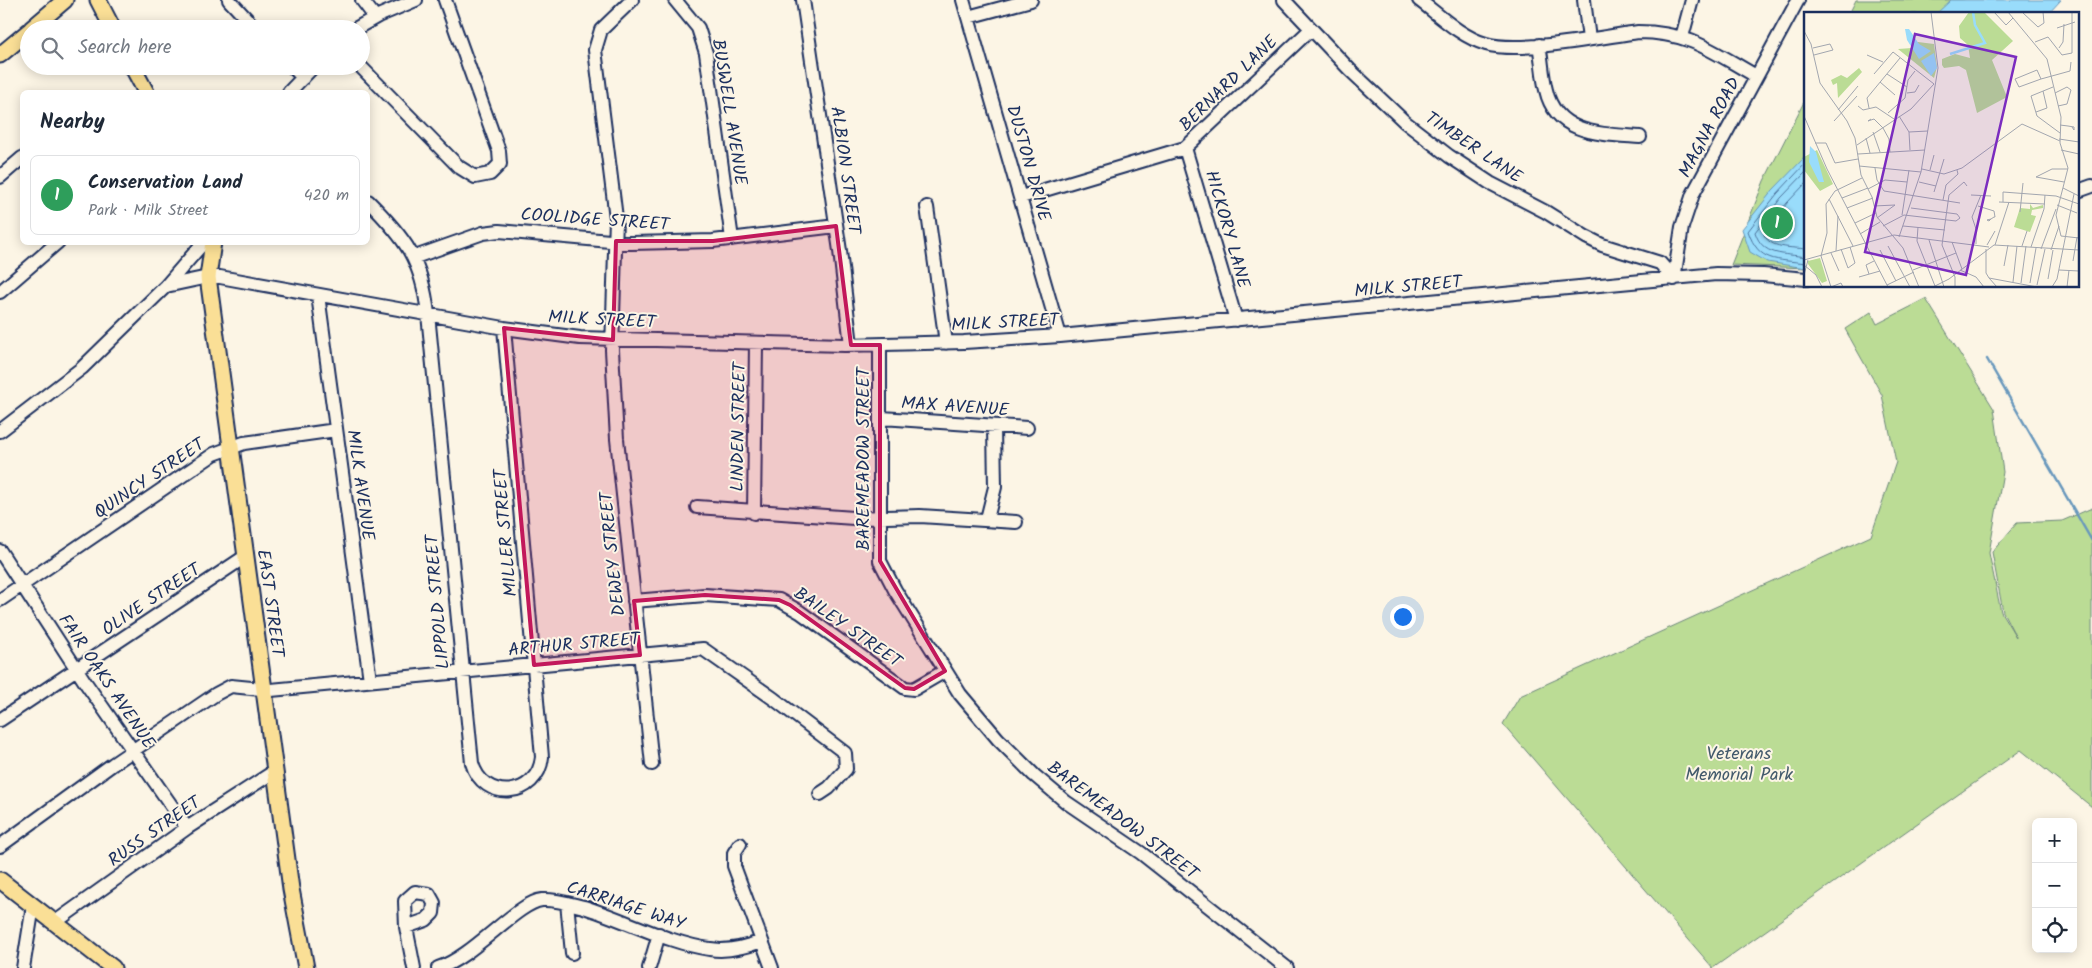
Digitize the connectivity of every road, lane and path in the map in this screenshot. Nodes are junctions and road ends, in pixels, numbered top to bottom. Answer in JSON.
{"nodes":[{"id":1,"x":65,"y":0,"type":"edge"},
{"id":2,"x":98,"y":0,"type":"edge"},
{"id":3,"x":229,"y":0,"type":"edge"},
{"id":4,"x":362,"y":0,"type":"edge"},
{"id":5,"x":416,"y":0,"type":"edge"},
{"id":6,"x":445,"y":0,"type":"edge"},
{"id":7,"x":632,"y":0,"type":"edge"},
{"id":8,"x":675,"y":0,"type":"edge"},
{"id":9,"x":803,"y":0,"type":"edge"},
{"id":10,"x":963,"y":0,"type":"edge"},
{"id":11,"x":1032,"y":0,"type":"edge"},
{"id":12,"x":1284,"y":0,"type":"edge"},
{"id":13,"x":1419,"y":0,"type":"edge"},
{"id":14,"x":1584,"y":0,"type":"edge"},
{"id":15,"x":1692,"y":0,"type":"edge"},
{"id":16,"x":1798,"y":0,"type":"edge"},
{"id":17,"x":375,"y":17,"type":"junction"},
{"id":18,"x":968,"y":17,"type":"junction"},
{"id":19,"x":42,"y":20,"type":"edge"},
{"id":20,"x":108,"y":20,"type":"edge"},
{"id":21,"x":248,"y":20,"type":"edge"},
{"id":22,"x":370,"y":20,"type":"edge"},
{"id":23,"x":1311,"y":29,"type":"junction"},
{"id":24,"x":1682,"y":37,"type":"junction"},
{"id":25,"x":20,"y":38,"type":"edge"},
{"id":26,"x":1589,"y":38,"type":"junction"},
{"id":27,"x":1539,"y":44,"type":"junction"},
{"id":28,"x":0,"y":55,"type":"edge"},
{"id":29,"x":137,"y":75,"type":"edge"},
{"id":30,"x":300,"y":75,"type":"edge"},
{"id":31,"x":306,"y":75,"type":"edge"},
{"id":32,"x":369,"y":75,"type":"edge"},
{"id":33,"x":1756,"y":76,"type":"junction"},
{"id":34,"x":303,"y":78,"type":"junction"},
{"id":35,"x":145,"y":90,"type":"edge"},
{"id":36,"x":291,"y":90,"type":"edge"},
{"id":37,"x":1640,"y":137,"type":"dead end"},
{"id":38,"x":1185,"y":148,"type":"junction"},
{"id":39,"x":20,"y":160,"type":"edge"},
{"id":40,"x":0,"y":177,"type":"edge"},
{"id":41,"x":2092,"y":186,"type":"edge"},
{"id":42,"x":2080,"y":190,"type":"edge"},
{"id":43,"x":1021,"y":197,"type":"junction"},
{"id":44,"x":370,"y":203,"type":"edge"},
{"id":45,"x":927,"y":207,"type":"dead end"},
{"id":46,"x":836,"y":226,"type":"junction"},
{"id":47,"x":732,"y":239,"type":"junction"},
{"id":48,"x":616,"y":241,"type":"junction"},
{"id":49,"x":55,"y":245,"type":"edge"},
{"id":50,"x":201,"y":245,"type":"edge"},
{"id":51,"x":213,"y":245,"type":"edge"},
{"id":52,"x":415,"y":257,"type":"junction"},
{"id":53,"x":208,"y":277,"type":"junction"},
{"id":54,"x":1674,"y":279,"type":"junction"},
{"id":55,"x":1804,"y":279,"type":"edge"},
{"id":56,"x":166,"y":286,"type":"junction"},
{"id":57,"x":0,"y":292,"type":"edge"},
{"id":58,"x":318,"y":294,"type":"junction"},
{"id":59,"x":428,"y":314,"type":"junction"},
{"id":60,"x":1236,"y":320,"type":"junction"},
{"id":61,"x":504,"y":328,"type":"junction"},
{"id":62,"x":1060,"y":336,"type":"junction"},
{"id":63,"x":612,"y":340,"type":"junction"},
{"id":64,"x":756,"y":343,"type":"junction"},
{"id":65,"x":946,"y":343,"type":"junction"},
{"id":66,"x":851,"y":345,"type":"junction"},
{"id":67,"x":880,"y":345,"type":"junction"},
{"id":68,"x":882,"y":418,"type":"junction"},
{"id":69,"x":994,"y":427,"type":"junction"},
{"id":70,"x":1027,"y":428,"type":"dead end"},
{"id":71,"x":336,"y":430,"type":"junction"},
{"id":72,"x":0,"y":431,"type":"edge"},
{"id":73,"x":231,"y":446,"type":"junction"},
{"id":74,"x":697,"y":507,"type":"dead end"},
{"id":75,"x":754,"y":513,"type":"junction"},
{"id":76,"x":880,"y":517,"type":"junction"},
{"id":77,"x":987,"y":519,"type":"junction"},
{"id":78,"x":1016,"y":522,"type":"dead end"},
{"id":79,"x":0,"y":551,"type":"edge"},
{"id":80,"x":246,"y":556,"type":"junction"},
{"id":81,"x":22,"y":585,"type":"junction"},
{"id":82,"x":0,"y":600,"type":"edge"},
{"id":83,"x":634,"y":600,"type":"junction"},
{"id":84,"x":640,"y":655,"type":"junction"},
{"id":85,"x":534,"y":664,"type":"junction"},
{"id":86,"x":76,"y":669,"type":"junction"},
{"id":87,"x":945,"y":670,"type":"junction"},
{"id":88,"x":462,"y":672,"type":"junction"},
{"id":89,"x":370,"y":680,"type":"junction"},
{"id":90,"x":264,"y":690,"type":"junction"},
{"id":91,"x":0,"y":720,"type":"edge"},
{"id":92,"x":540,"y":736,"type":"joint"},
{"id":93,"x":132,"y":751,"type":"junction"},
{"id":94,"x":652,"y":764,"type":"dead end"},
{"id":95,"x":275,"y":772,"type":"junction"},
{"id":96,"x":820,"y":794,"type":"dead end"},
{"id":97,"x":187,"y":828,"type":"junction"},
{"id":98,"x":740,"y":844,"type":"dead end"},
{"id":99,"x":0,"y":846,"type":"edge"},
{"id":100,"x":0,"y":880,"type":"edge"},
{"id":101,"x":566,"y":903,"type":"junction"},
{"id":102,"x":33,"y":906,"type":"junction"},
{"id":103,"x":54,"y":923,"type":"junction"},
{"id":104,"x":406,"y":926,"type":"dead end"},
{"id":105,"x":659,"y":934,"type":"junction"},
{"id":106,"x":762,"y":941,"type":"junction"},
{"id":107,"x":572,"y":953,"type":"dead end"},
{"id":108,"x":23,"y":968,"type":"edge"},
{"id":109,"x":113,"y":968,"type":"edge"},
{"id":110,"x":306,"y":968,"type":"edge"},
{"id":111,"x":414,"y":968,"type":"edge"},
{"id":112,"x":438,"y":968,"type":"edge"},
{"id":113,"x":649,"y":968,"type":"edge"},
{"id":114,"x":772,"y":968,"type":"edge"},
{"id":115,"x":1287,"y":968,"type":"edge"}],
"edges":[{"from":1,"to":19,"type":"main road"},
{"from":2,"to":20,"type":"main road"},
{"from":3,"to":21,"type":"street"},
{"from":4,"to":17,"type":"street"},
{"from":5,"to":17,"type":"street"},
{"from":6,"to":32,"type":"street"},
{"from":7,"to":48,"type":"street","name":"DEWEY STREET"},
{"from":8,"to":47,"type":"street","name":"BUSWELL AVENUE"},
{"from":9,"to":46,"type":"street","name":"ALBION STREET"},
{"from":10,"to":18,"type":"street","name":"DUSTON DRIVE"},
{"from":11,"to":18,"type":"street"},
{"from":12,"to":23,"type":"street","name":"TIMBER LANE"},
{"from":13,"to":27,"type":"street"},
{"from":14,"to":26,"type":"street"},
{"from":15,"to":24,"type":"street"},
{"from":16,"to":33,"type":"street","name":"MAGNA ROAD"},
{"from":17,"to":22,"type":"street"},
{"from":18,"to":43,"type":"street","name":"DUSTON DRIVE"},
{"from":23,"to":38,"type":"street","name":"BERNARD LANE"},
{"from":23,"to":54,"type":"street","name":"TIMBER LANE"},
{"from":24,"to":26,"type":"street"},
{"from":24,"to":33,"type":"street"},
{"from":25,"to":28,"type":"main road"},
{"from":26,"to":27,"type":"street"},
{"from":27,"to":37,"type":"street"},
{"from":29,"to":35,"type":"main road"},
{"from":30,"to":34,"type":"street"},
{"from":31,"to":34,"type":"street"},
{"from":33,"to":54,"type":"street","name":"MAGNA ROAD"},
{"from":34,"to":36,"type":"street"},
{"from":38,"to":43,"type":"street","name":"BERNARD LANE"},
{"from":38,"to":60,"type":"street","name":"HICKORY LANE"},
{"from":39,"to":40,"type":"street"},
{"from":41,"to":42,"type":"street"},
{"from":43,"to":62,"type":"street","name":"DUSTON DRIVE"},
{"from":44,"to":52,"type":"street","name":"LIPPOLD STREET"},
{"from":45,"to":65,"type":"street"},
{"from":46,"to":47,"type":"street","name":"COOLIDGE STREET"},
{"from":46,"to":66,"type":"street","name":"ALBION STREET"},
{"from":47,"to":48,"type":"street","name":"COOLIDGE STREET"},
{"from":48,"to":52,"type":"street","name":"COOLIDGE STREET"},
{"from":48,"to":63,"type":"street","name":"DEWEY STREET"},
{"from":49,"to":57,"type":"street"},
{"from":50,"to":56,"type":"street"},
{"from":51,"to":53,"type":"main road","name":"EAST STREET"},
{"from":52,"to":59,"type":"street","name":"LIPPOLD STREET"},
{"from":53,"to":56,"type":"street"},
{"from":53,"to":58,"type":"street","name":"MILK STREET"},
{"from":53,"to":73,"type":"main road","name":"EAST STREET"},
{"from":54,"to":55,"type":"street","name":"MILK STREET"},
{"from":54,"to":60,"type":"street","name":"MILK STREET"},
{"from":56,"to":72,"type":"street"},
{"from":58,"to":59,"type":"street","name":"MILK STREET"},
{"from":58,"to":71,"type":"street","name":"MILK AVENUE"},
{"from":59,"to":61,"type":"street","name":"MILK STREET"},
{"from":59,"to":88,"type":"street","name":"LIPPOLD STREET"},
{"from":60,"to":62,"type":"street","name":"MILK STREET"},
{"from":61,"to":63,"type":"street","name":"MILK STREET"},
{"from":61,"to":85,"type":"street","name":"MILLER STREET"},
{"from":62,"to":65,"type":"street","name":"MILK STREET"},
{"from":63,"to":64,"type":"street","name":"MILK STREET"},
{"from":63,"to":83,"type":"street","name":"DEWEY STREET"},
{"from":64,"to":66,"type":"street","name":"MILK STREET"},
{"from":64,"to":75,"type":"street","name":"LINDEN STREET"},
{"from":65,"to":67,"type":"street","name":"MILK STREET"},
{"from":66,"to":67,"type":"street","name":"MILK STREET"},
{"from":67,"to":68,"type":"street","name":"BAREMEADOW STREET"},
{"from":68,"to":69,"type":"street","name":"MAX AVENUE"},
{"from":68,"to":76,"type":"street","name":"BAREMEADOW STREET"},
{"from":69,"to":70,"type":"street","name":"MAX AVENUE"},
{"from":69,"to":77,"type":"street"},
{"from":71,"to":73,"type":"street","name":"QUINCY STREET"},
{"from":71,"to":89,"type":"street","name":"MILK AVENUE"},
{"from":73,"to":80,"type":"main road","name":"EAST STREET"},
{"from":73,"to":81,"type":"street","name":"QUINCY STREET"},
{"from":74,"to":75,"type":"street"},
{"from":75,"to":76,"type":"street"},
{"from":76,"to":77,"type":"street"},
{"from":76,"to":87,"type":"street","name":"BAREMEADOW STREET"},
{"from":77,"to":78,"type":"street"},
{"from":79,"to":81,"type":"street","name":"FAIR OAKS AVENUE"},
{"from":80,"to":86,"type":"street","name":"OLIVE STREET"},
{"from":80,"to":90,"type":"main road","name":"EAST STREET"},
{"from":81,"to":82,"type":"street","name":"QUINCY STREET"},
{"from":81,"to":86,"type":"street","name":"FAIR OAKS AVENUE"},
{"from":83,"to":84,"type":"street","name":"DEWEY STREET"},
{"from":83,"to":87,"type":"street","name":"BAILEY STREET"},
{"from":84,"to":85,"type":"street","name":"ARTHUR STREET"},
{"from":84,"to":94,"type":"street","name":"DEWEY STREET"},
{"from":84,"to":96,"type":"street","name":"ARTHUR STREET"},
{"from":85,"to":88,"type":"street","name":"ARTHUR STREET"},
{"from":85,"to":92,"type":"street","name":"MILLER STREET"},
{"from":86,"to":91,"type":"street","name":"OLIVE STREET"},
{"from":86,"to":93,"type":"street","name":"FAIR OAKS AVENUE"},
{"from":87,"to":115,"type":"street","name":"BAREMEADOW STREET"},
{"from":88,"to":89,"type":"street","name":"ARTHUR STREET"},
{"from":88,"to":92,"type":"street","name":"LIPPOLD STREET"},
{"from":89,"to":90,"type":"street","name":"ARTHUR STREET"},
{"from":90,"to":93,"type":"street","name":"ARTHUR STREET"},
{"from":90,"to":95,"type":"main road","name":"EAST STREET"},
{"from":93,"to":97,"type":"street","name":"FAIR OAKS AVENUE"},
{"from":93,"to":99,"type":"street","name":"ARTHUR STREET"},
{"from":95,"to":97,"type":"street","name":"RUSS STREET"},
{"from":95,"to":110,"type":"main road","name":"EAST STREET"},
{"from":97,"to":103,"type":"street","name":"RUSS STREET"},
{"from":98,"to":106,"type":"street"},
{"from":100,"to":102,"type":"main road"},
{"from":101,"to":105,"type":"street","name":"CARRIAGE WAY"},
{"from":101,"to":107,"type":"street"},
{"from":101,"to":112,"type":"street","name":"CARRIAGE WAY"},
{"from":102,"to":103,"type":"main road"},
{"from":102,"to":108,"type":"street"},
{"from":103,"to":109,"type":"main road"},
{"from":104,"to":111,"type":"street"},
{"from":105,"to":106,"type":"street","name":"CARRIAGE WAY"},
{"from":105,"to":113,"type":"street"},
{"from":106,"to":114,"type":"street"}]}
